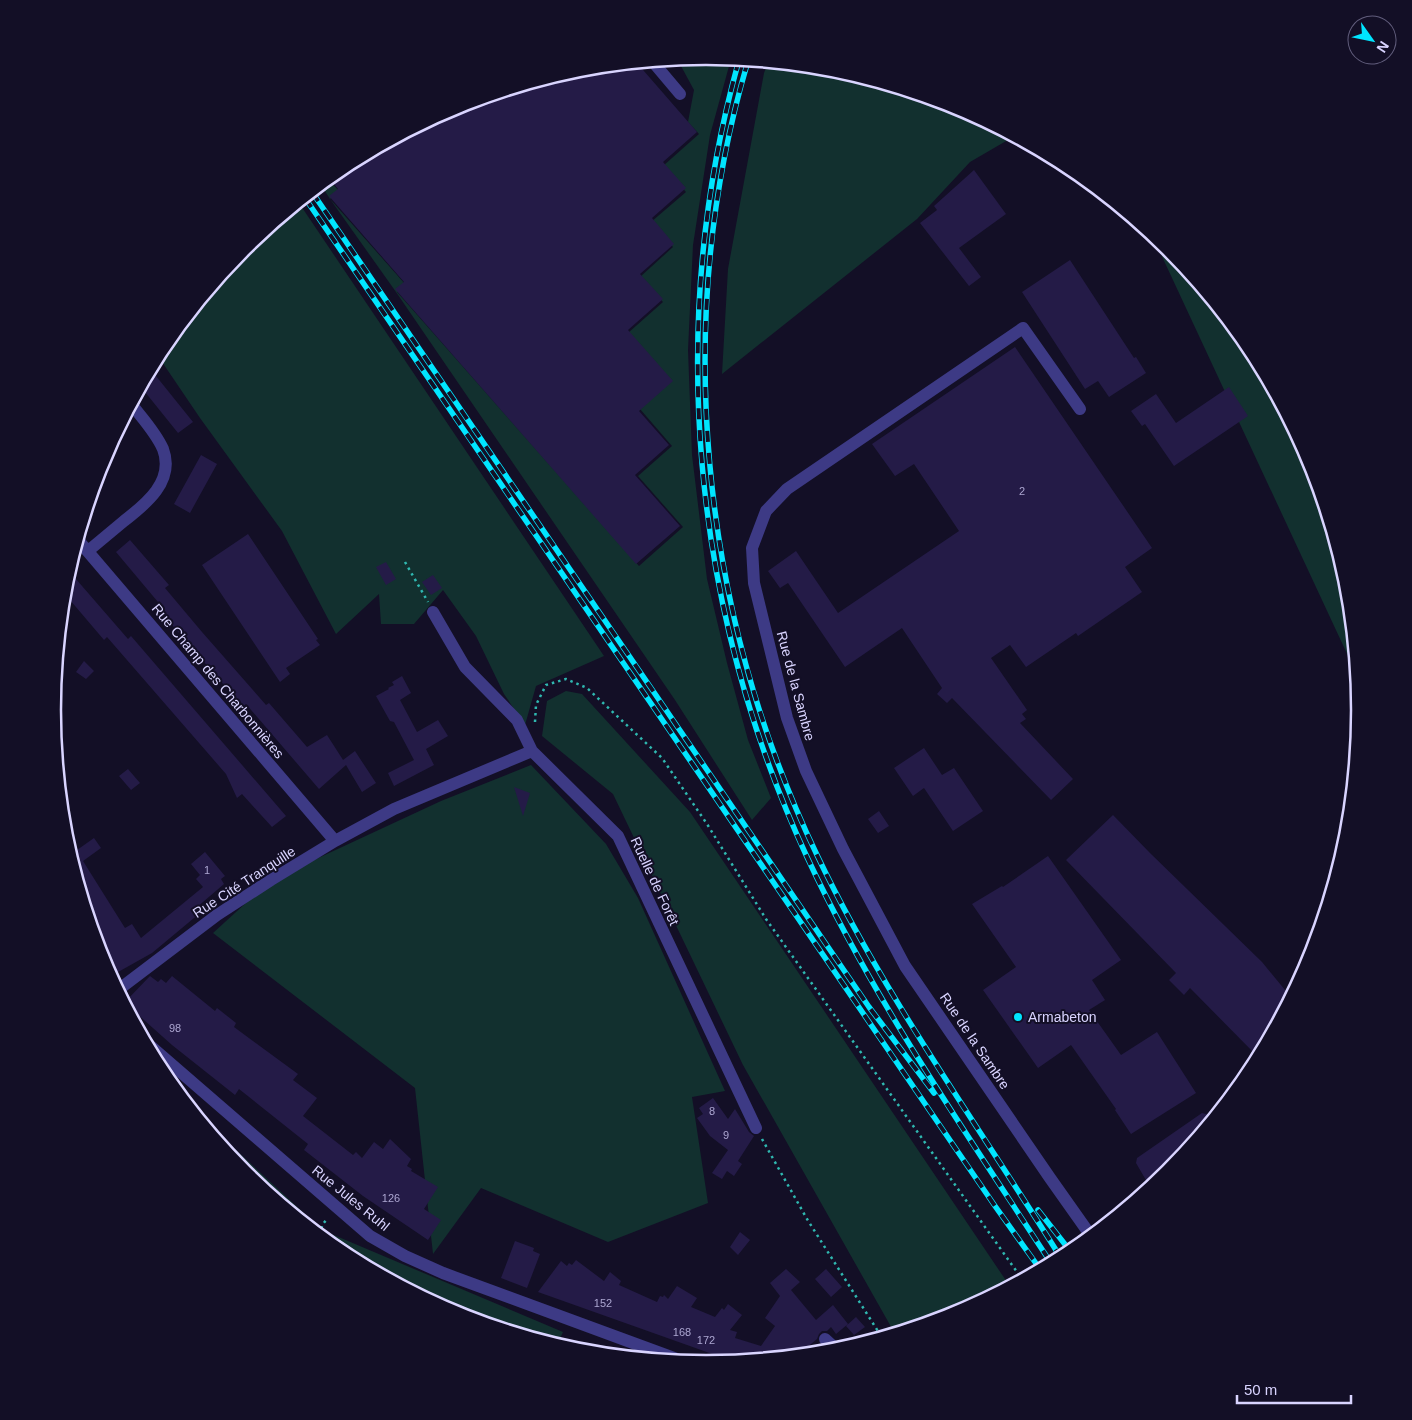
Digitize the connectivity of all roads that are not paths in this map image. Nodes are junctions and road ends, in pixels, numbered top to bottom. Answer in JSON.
{"nodes":[{"id":1,"x":658,"y":68,"type":"edge"},
{"id":2,"x":680,"y":94,"type":"dead end"},
{"id":3,"x":1080,"y":409,"type":"dead end"},
{"id":4,"x":136,"y":410,"type":"edge"},
{"id":5,"x":83,"y":545,"type":"edge"},
{"id":6,"x":88,"y":551,"type":"junction"},
{"id":7,"x":433,"y":612,"type":"road end"},
{"id":8,"x":532,"y":751,"type":"junction"},
{"id":9,"x":335,"y":841,"type":"junction"},
{"id":10,"x":124,"y":986,"type":"edge"},
{"id":11,"x":163,"y":1057,"type":"edge"},
{"id":12,"x":756,"y":1128,"type":"road end"},
{"id":13,"x":1087,"y":1230,"type":"edge"},
{"id":14,"x":825,"y":1339,"type":"dead end"},
{"id":15,"x":829,"y":1343,"type":"edge"},
{"id":16,"x":659,"y":1353,"type":"edge"}],
"edges":[{"from":1,"to":2,"type":"street"},
{"from":3,"to":13,"type":"street","name":"Rue de la Sambre"},
{"from":4,"to":6,"type":"street"},
{"from":5,"to":6,"type":"street","name":"Rue Champ des Charbonnières"},
{"from":6,"to":9,"type":"street","name":"Rue Champ des Charbonnières"},
{"from":7,"to":8,"type":"street","name":"Ruelle de Forêt"},
{"from":8,"to":9,"type":"street","name":"Rue Cité Tranquille"},
{"from":8,"to":12,"type":"street","name":"Ruelle de Forêt"},
{"from":9,"to":10,"type":"street","name":"Rue Cité Tranquille"},
{"from":11,"to":16,"type":"street","name":"Rue Jules Ruhl"},
{"from":14,"to":15,"type":"street"}]}
